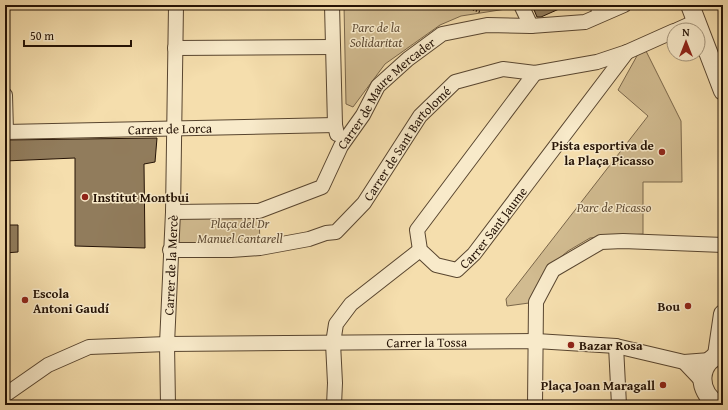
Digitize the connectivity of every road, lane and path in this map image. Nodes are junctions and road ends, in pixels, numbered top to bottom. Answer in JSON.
{"nodes":[{"id":1,"x":176,"y":5,"type":"edge"},
{"id":2,"x":332,"y":5,"type":"edge"},
{"id":3,"x":521,"y":5,"type":"edge"},
{"id":4,"x":624,"y":5,"type":"edge"},
{"id":5,"x":596,"y":11,"type":"edge"},
{"id":6,"x":693,"y":13,"type":"edge"},
{"id":7,"x":685,"y":22,"type":"edge"},
{"id":8,"x":531,"y":26,"type":"junction"},
{"id":9,"x":666,"y":35,"type":"edge"},
{"id":10,"x":333,"y":47,"type":"junction"},
{"id":11,"x":175,"y":48,"type":"junction"},
{"id":12,"x":627,"y":52,"type":"junction"},
{"id":13,"x":535,"y":72,"type":"junction"},
{"id":14,"x":722,"y":86,"type":"edge"},
{"id":15,"x":5,"y":95,"type":"edge"},
{"id":16,"x":335,"y":125,"type":"junction"},
{"id":17,"x":175,"y":129,"type":"junction"},
{"id":18,"x":6,"y":132,"type":"edge"},
{"id":19,"x":341,"y":146,"type":"junction"},
{"id":20,"x":173,"y":212,"type":"junction"},
{"id":21,"x":723,"y":245,"type":"edge"},
{"id":22,"x":170,"y":250,"type":"junction"},
{"id":23,"x":420,"y":250,"type":"junction"},
{"id":24,"x":723,"y":323,"type":"edge"},
{"id":25,"x":536,"y":341,"type":"junction"},
{"id":26,"x":333,"y":343,"type":"junction"},
{"id":27,"x":167,"y":344,"type":"junction"},
{"id":28,"x":616,"y":346,"type":"junction"},
{"id":29,"x":717,"y":356,"type":"edge"},
{"id":30,"x":684,"y":362,"type":"junction"},
{"id":31,"x":702,"y":381,"type":"junction"},
{"id":32,"x":5,"y":395,"type":"edge"},
{"id":33,"x":168,"y":405,"type":"edge"},
{"id":34,"x":334,"y":405,"type":"edge"},
{"id":35,"x":535,"y":405,"type":"edge"},
{"id":36,"x":619,"y":405,"type":"edge"},
{"id":37,"x":718,"y":405,"type":"edge"}],
"edges":[{"from":1,"to":11,"type":"street","name":"Carrer de la Mercè"},
{"from":2,"to":10,"type":"street"},
{"from":3,"to":8,"type":"street"},
{"from":4,"to":5,"type":"street","name":"Carrer de Maure Mercader"},
{"from":5,"to":8,"type":"street","name":"Carrer de Maure Mercader"},
{"from":6,"to":7,"type":"street"},
{"from":6,"to":14,"type":"street"},
{"from":8,"to":19,"type":"street","name":"Carrer de Maure Mercader"},
{"from":9,"to":12,"type":"street","name":"Carrer de Sant Bartolomé"},
{"from":10,"to":11,"type":"street"},
{"from":10,"to":16,"type":"street"},
{"from":11,"to":17,"type":"street","name":"Carrer de la Mercè"},
{"from":12,"to":13,"type":"street","name":"Carrer de Sant Bartolomé"},
{"from":12,"to":23,"type":"street","name":"Carrer Sant Jaume"},
{"from":13,"to":22,"type":"street","name":"Carrer de Sant Bartolomé"},
{"from":13,"to":23,"type":"street"},
{"from":15,"to":18,"type":"street"},
{"from":16,"to":17,"type":"street","name":"Carrer de Lorca"},
{"from":16,"to":19,"type":"street"},
{"from":17,"to":18,"type":"street","name":"Carrer de Lorca"},
{"from":17,"to":20,"type":"street","name":"Carrer de la Mercè"},
{"from":19,"to":20,"type":"street","name":"Carrer de Maure Mercader"},
{"from":20,"to":22,"type":"street","name":"Carrer de la Mercè"},
{"from":21,"to":25,"type":"street"},
{"from":22,"to":27,"type":"street","name":"Carrer de la Mercè"},
{"from":23,"to":26,"type":"street"},
{"from":24,"to":29,"type":"street"},
{"from":25,"to":26,"type":"street","name":"Carrer la Tossa"},
{"from":25,"to":28,"type":"street","name":"Carrer la Tossa"},
{"from":25,"to":35,"type":"street"},
{"from":26,"to":27,"type":"street","name":"Carrer la Tossa"},
{"from":26,"to":34,"type":"street"},
{"from":27,"to":32,"type":"street","name":"Carrer la Tossa"},
{"from":27,"to":33,"type":"street","name":"Carrer de la Mercè"},
{"from":28,"to":30,"type":"street","name":"Carrer la Tossa"},
{"from":28,"to":36,"type":"street"},
{"from":29,"to":30,"type":"street","name":"Carrer la Tossa"},
{"from":29,"to":31,"type":"street"},
{"from":30,"to":31,"type":"street"},
{"from":31,"to":37,"type":"street"}]}
